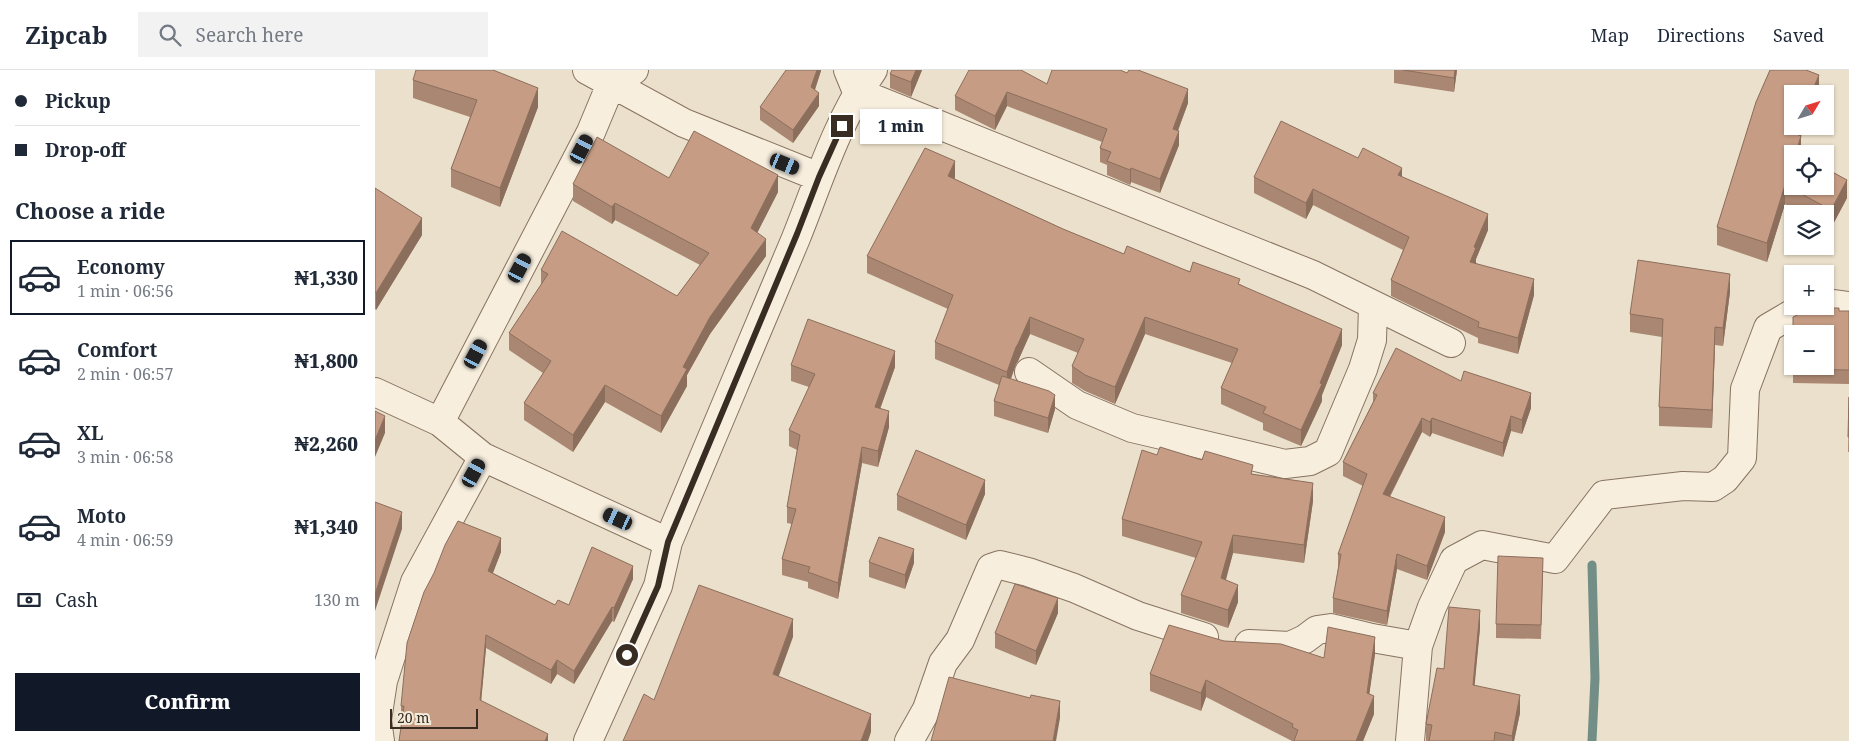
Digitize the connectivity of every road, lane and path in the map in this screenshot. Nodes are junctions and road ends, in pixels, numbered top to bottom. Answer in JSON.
{"nodes":[{"id":1,"x":587,"y":70,"type":"edge"},
{"id":2,"x":634,"y":70,"type":"edge"},
{"id":3,"x":873,"y":70,"type":"edge"},
{"id":4,"x":853,"y":81,"type":"edge"},
{"id":5,"x":611,"y":84,"type":"junction"},
{"id":6,"x":819,"y":177,"type":"junction"},
{"id":7,"x":1834,"y":304,"type":"edge"},
{"id":8,"x":1373,"y":306,"type":"junction"},
{"id":9,"x":1849,"y":306,"type":"edge"},
{"id":10,"x":1788,"y":315,"type":"edge"},
{"id":11,"x":1451,"y":343,"type":"dead end"},
{"id":12,"x":1029,"y":372,"type":"dead end"},
{"id":13,"x":375,"y":392,"type":"edge"},
{"id":14,"x":440,"y":422,"type":"junction"},
{"id":15,"x":483,"y":457,"type":"junction"},
{"id":16,"x":668,"y":542,"type":"junction"},
{"id":17,"x":1418,"y":646,"type":"junction"},
{"id":18,"x":379,"y":738,"type":"edge"},
{"id":19,"x":588,"y":741,"type":"edge"},
{"id":20,"x":909,"y":741,"type":"edge"},
{"id":21,"x":1410,"y":741,"type":"edge"}],
"edges":[{"from":1,"to":5,"type":"street"},
{"from":2,"to":5,"type":"street"},
{"from":3,"to":4,"type":"street"},
{"from":4,"to":6,"type":"street"},
{"from":4,"to":8,"type":"street"},
{"from":5,"to":6,"type":"street"},
{"from":5,"to":14,"type":"street"},
{"from":6,"to":16,"type":"street"},
{"from":7,"to":9,"type":"street"},
{"from":8,"to":11,"type":"street"},
{"from":8,"to":12,"type":"street"},
{"from":10,"to":17,"type":"street"},
{"from":13,"to":14,"type":"street"},
{"from":14,"to":15,"type":"street"},
{"from":15,"to":16,"type":"street"},
{"from":15,"to":18,"type":"street"},
{"from":16,"to":19,"type":"street"},
{"from":17,"to":20,"type":"street"},
{"from":17,"to":21,"type":"street"}]}
